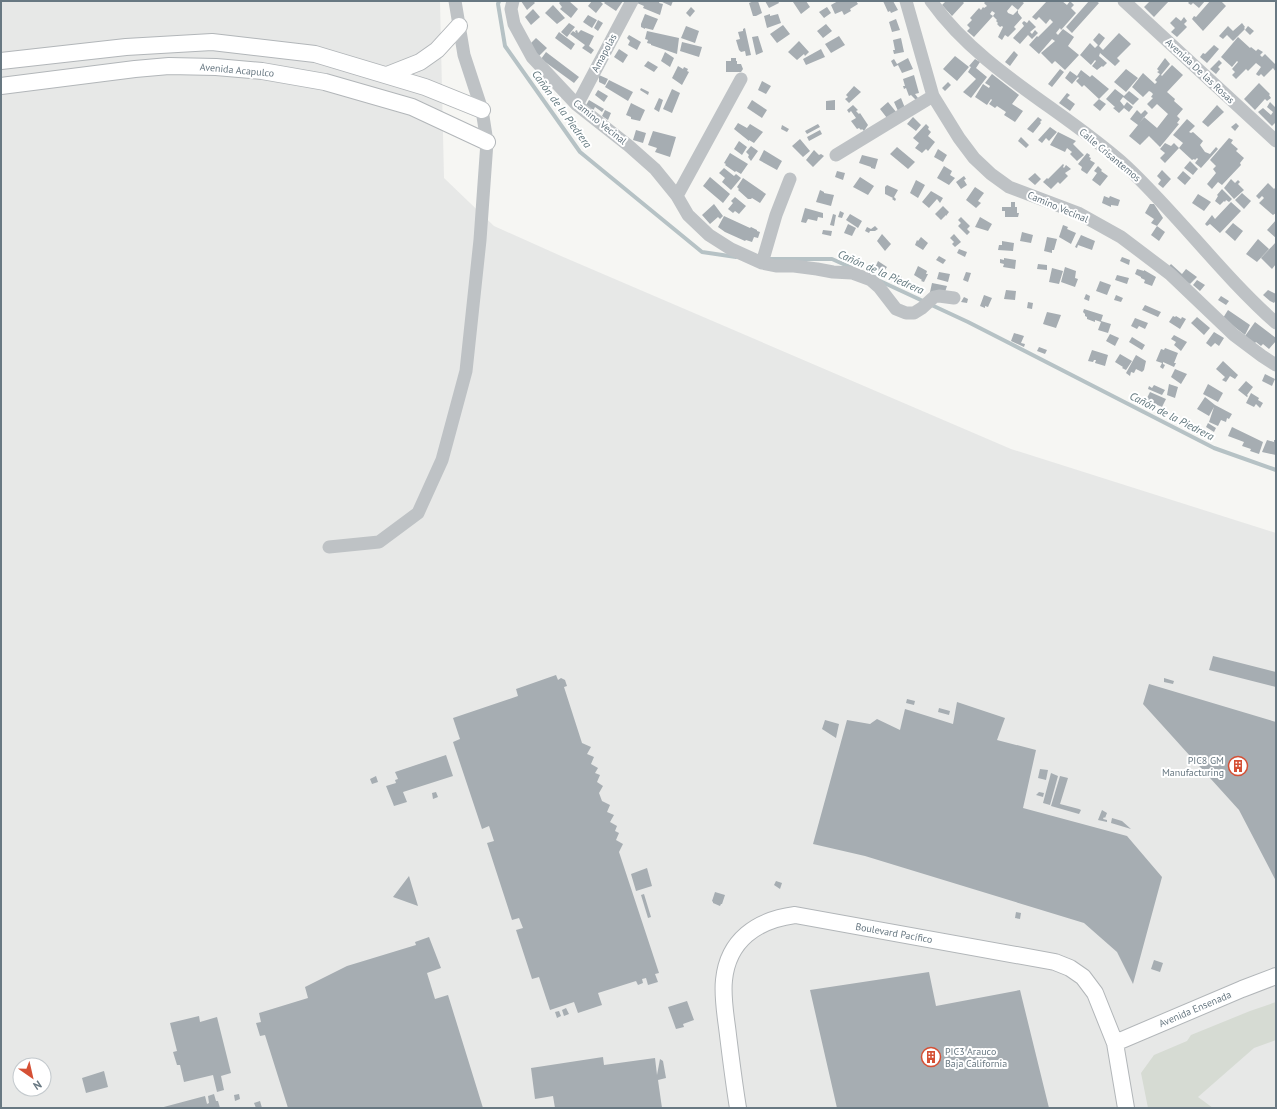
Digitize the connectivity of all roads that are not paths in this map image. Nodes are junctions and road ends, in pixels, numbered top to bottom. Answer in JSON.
{"nodes":[{"id":1,"x":455,"y":1,"type":"edge"},
{"id":2,"x":513,"y":1,"type":"edge"},
{"id":3,"x":632,"y":1,"type":"edge"},
{"id":4,"x":906,"y":1,"type":"edge"},
{"id":5,"x":931,"y":1,"type":"edge"},
{"id":6,"x":1124,"y":1,"type":"edge"},
{"id":7,"x":459,"y":26,"type":"junction"},
{"id":8,"x":1,"y":61,"type":"edge"},
{"id":9,"x":387,"y":75,"type":"junction"},
{"id":10,"x":741,"y":79,"type":"dead end"},
{"id":11,"x":1,"y":86,"type":"edge"},
{"id":12,"x":933,"y":96,"type":"junction"},
{"id":13,"x":577,"y":105,"type":"junction"},
{"id":14,"x":482,"y":110,"type":"junction"},
{"id":15,"x":1276,"y":141,"type":"edge"},
{"id":16,"x":487,"y":142,"type":"junction"},
{"id":17,"x":836,"y":155,"type":"dead end"},
{"id":18,"x":790,"y":179,"type":"dead end"},
{"id":19,"x":677,"y":196,"type":"junction"},
{"id":20,"x":762,"y":263,"type":"junction"},
{"id":21,"x":954,"y":298,"type":"dead end"},
{"id":22,"x":1276,"y":323,"type":"edge"},
{"id":23,"x":1276,"y":365,"type":"edge"},
{"id":24,"x":329,"y":547,"type":"dead end"},
{"id":25,"x":1276,"y":976,"type":"edge"},
{"id":26,"x":1115,"y":1043,"type":"junction"},
{"id":27,"x":738,"y":1108,"type":"edge"},
{"id":28,"x":1126,"y":1108,"type":"edge"}],
"edges":[{"from":1,"to":7,"type":"street"},
{"from":2,"to":13,"type":"street","name":"Camino Vecinal"},
{"from":3,"to":13,"type":"street","name":"Amapolas"},
{"from":4,"to":12,"type":"street","name":"Camino Vecinal"},
{"from":5,"to":22,"type":"street","name":"Calle Crisantemos"},
{"from":6,"to":15,"type":"street","name":"Avenida De las Rosas"},
{"from":7,"to":9,"type":"main road"},
{"from":7,"to":14,"type":"street"},
{"from":8,"to":9,"type":"main road"},
{"from":9,"to":14,"type":"main road"},
{"from":10,"to":19,"type":"street"},
{"from":11,"to":16,"type":"main road","name":"Avenida Acapulco"},
{"from":12,"to":17,"type":"street"},
{"from":12,"to":23,"type":"street","name":"Camino Vecinal"},
{"from":13,"to":19,"type":"street","name":"Camino Vecinal"},
{"from":14,"to":16,"type":"street"},
{"from":16,"to":24,"type":"street"},
{"from":18,"to":20,"type":"street"},
{"from":19,"to":20,"type":"street","name":"Camino Vecinal"},
{"from":20,"to":21,"type":"street","name":"Camino Vecinal"},
{"from":25,"to":26,"type":"main road","name":"Avenida Ensenada"},
{"from":26,"to":27,"type":"main road","name":"Boulevard Pacífico"},
{"from":26,"to":28,"type":"main road","name":"Boulevard Pacífico"}]}
